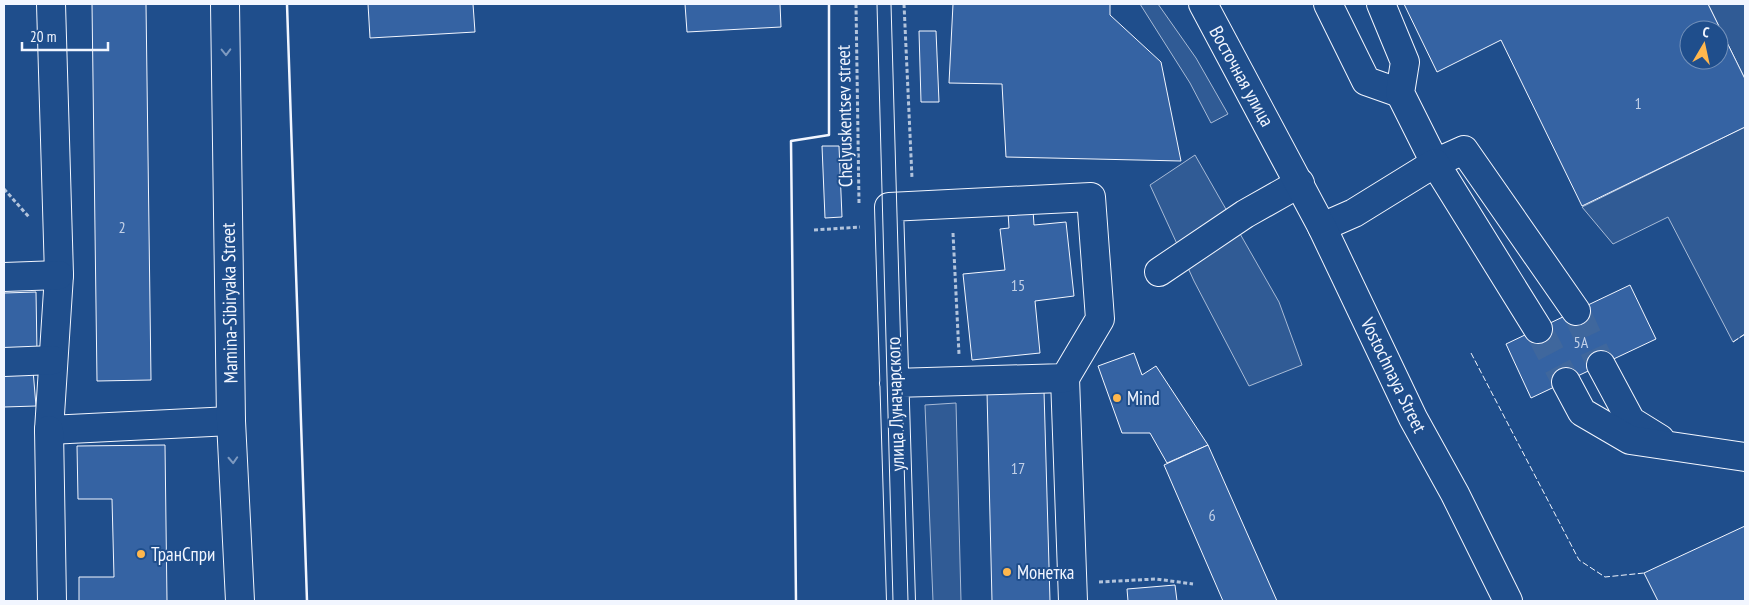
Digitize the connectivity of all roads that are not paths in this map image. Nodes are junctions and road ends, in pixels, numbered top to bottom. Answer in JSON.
{"nodes":[{"id":1,"x":51,"y":4,"type":"edge"},
{"id":2,"x":225,"y":4,"type":"edge"},
{"id":3,"x":1203,"y":4,"type":"edge"},
{"id":4,"x":1328,"y":4,"type":"edge"},
{"id":5,"x":1381,"y":4,"type":"edge"},
{"id":6,"x":1400,"y":93,"type":"junction"},
{"id":7,"x":1435,"y":163,"type":"junction"},
{"id":8,"x":1300,"y":183,"type":"junction"},
{"id":9,"x":1322,"y":227,"type":"junction"},
{"id":10,"x":1159,"y":272,"type":"dead end"},
{"id":11,"x":59,"y":275,"type":"junction"},
{"id":12,"x":4,"y":276,"type":"edge"},
{"id":13,"x":1576,"y":311,"type":"tunnel mouth"},
{"id":14,"x":1538,"y":329,"type":"tunnel mouth"},
{"id":15,"x":54,"y":360,"type":"junction"},
{"id":16,"x":4,"y":362,"type":"edge"},
{"id":17,"x":1601,"y":365,"type":"tunnel mouth"},
{"id":18,"x":1065,"y":378,"type":"junction"},
{"id":19,"x":1566,"y":382,"type":"tunnel mouth"},
{"id":20,"x":894,"y":383,"type":"junction"},
{"id":21,"x":231,"y":421,"type":"junction"},
{"id":22,"x":49,"y":430,"type":"junction"},
{"id":23,"x":1672,"y":446,"type":"junction"},
{"id":24,"x":1745,"y":457,"type":"edge"},
{"id":25,"x":52,"y":601,"type":"edge"},
{"id":26,"x":240,"y":601,"type":"edge"},
{"id":27,"x":900,"y":601,"type":"edge"},
{"id":28,"x":1073,"y":601,"type":"edge"},
{"id":29,"x":1508,"y":601,"type":"edge"}],
"edges":[{"from":1,"to":11,"type":"main road"},
{"from":2,"to":21,"type":"main road","name":"Mamina-Sibiryaka Street","one_way":true},
{"from":3,"to":8,"type":"main road","name":"Восточная улица"},
{"from":4,"to":6,"type":"main road"},
{"from":5,"to":6,"type":"main road"},
{"from":6,"to":7,"type":"main road"},
{"from":7,"to":9,"type":"main road"},
{"from":7,"to":13,"type":"main road"},
{"from":7,"to":14,"type":"main road"},
{"from":8,"to":9,"type":"main road","name":"Vostochnaya Street"},
{"from":8,"to":10,"type":"main road"},
{"from":9,"to":29,"type":"main road","name":"Vostochnaya Street"},
{"from":11,"to":12,"type":"main road"},
{"from":11,"to":15,"type":"main road"},
{"from":15,"to":16,"type":"main road"},
{"from":15,"to":22,"type":"main road"},
{"from":17,"to":23,"type":"main road"},
{"from":18,"to":20,"type":"main road"},
{"from":18,"to":20,"type":"main road","name":"улица Луначарского"},
{"from":18,"to":28,"type":"main road"},
{"from":19,"to":23,"type":"main road"},
{"from":20,"to":27,"type":"main road","name":"улица Луначарского"},
{"from":21,"to":22,"type":"main road"},
{"from":21,"to":26,"type":"main road","name":"Mamina-Sibiryaka Street","one_way":true},
{"from":22,"to":25,"type":"main road"},
{"from":23,"to":24,"type":"main road"}]}
